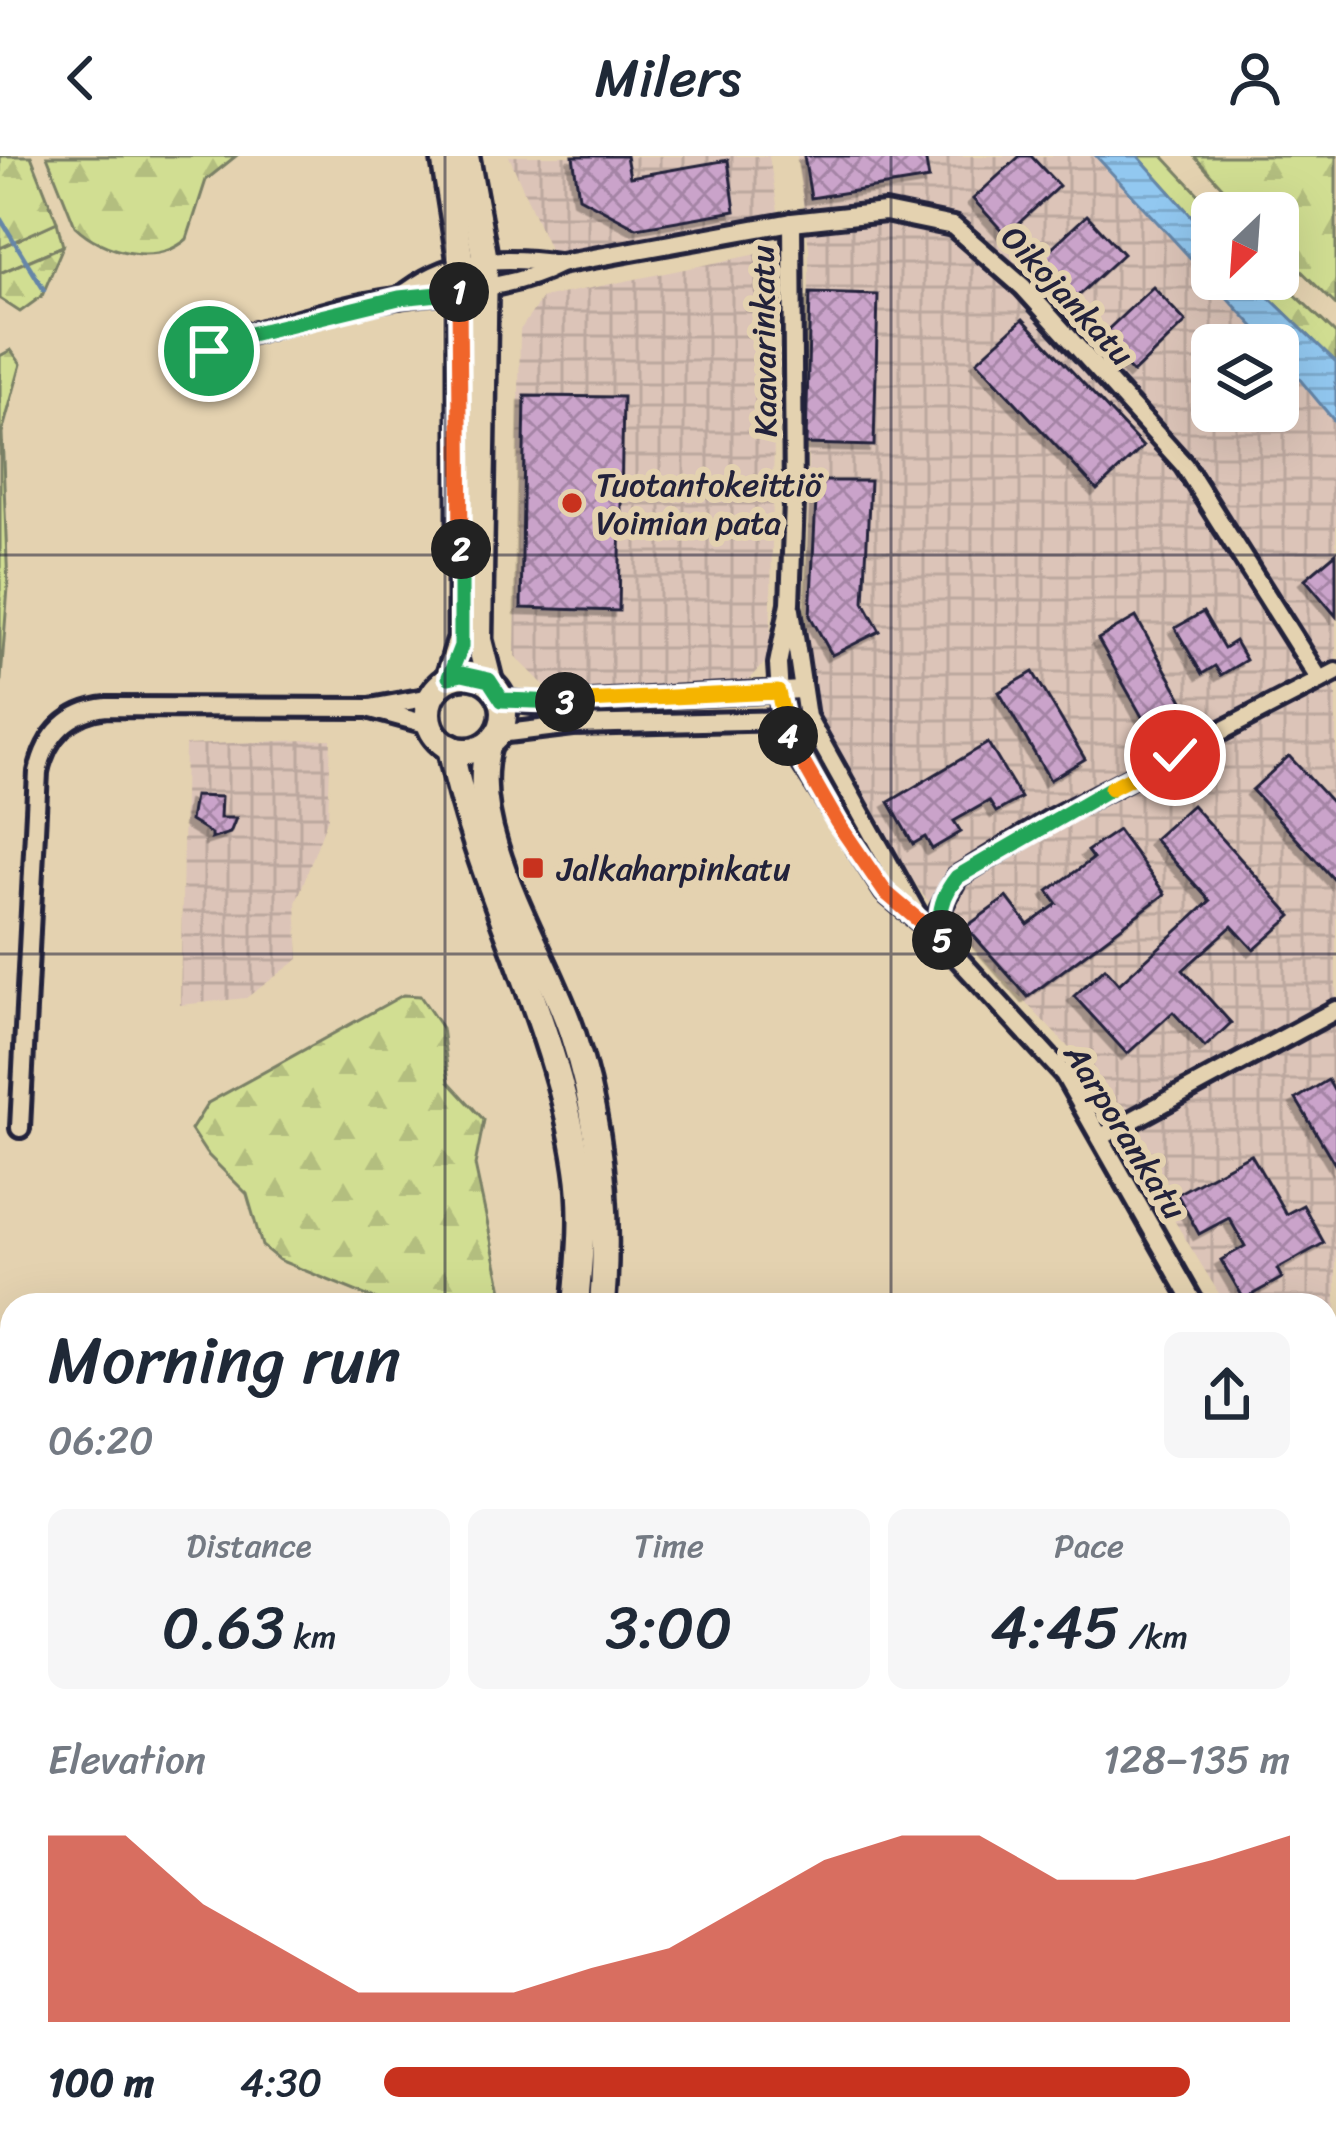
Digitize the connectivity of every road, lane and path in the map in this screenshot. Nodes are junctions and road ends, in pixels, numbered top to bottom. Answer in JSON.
{"nodes":[{"id":1,"x":444,"y":156,"type":"edge"},
{"id":2,"x":466,"y":156,"type":"edge"},
{"id":3,"x":792,"y":223,"type":"junction"},
{"id":4,"x":473,"y":261,"type":"junction"},
{"id":5,"x":560,"y":264,"type":"junction"},
{"id":6,"x":472,"y":290,"type":"junction"},
{"id":7,"x":399,"y":298,"type":"junction"},
{"id":8,"x":189,"y":372,"type":"dead end"},
{"id":9,"x":790,"y":603,"type":"junction"},
{"id":10,"x":1328,"y":676,"type":"edge"},
{"id":11,"x":449,"y":677,"type":"junction"},
{"id":12,"x":495,"y":690,"type":"junction"},
{"id":13,"x":802,"y":691,"type":"junction"},
{"id":14,"x":778,"y":692,"type":"junction"},
{"id":15,"x":431,"y":697,"type":"junction"},
{"id":16,"x":370,"y":708,"type":"junction"},
{"id":17,"x":807,"y":717,"type":"junction"},
{"id":18,"x":783,"y":721,"type":"junction"},
{"id":19,"x":430,"y":725,"type":"junction"},
{"id":20,"x":493,"y":741,"type":"junction"},
{"id":21,"x":450,"y":747,"type":"junction"},
{"id":22,"x":917,"y":915,"type":"junction"},
{"id":23,"x":946,"y":945,"type":"junction"},
{"id":24,"x":1336,"y":1010,"type":"edge"},
{"id":25,"x":20,"y":1128,"type":"dead end"},
{"id":26,"x":1101,"y":1137,"type":"junction"},
{"id":27,"x":576,"y":1293,"type":"edge"},
{"id":28,"x":603,"y":1293,"type":"edge"},
{"id":29,"x":1188,"y":1293,"type":"edge"}],
"edges":[{"from":1,"to":4,"type":"main road"},
{"from":2,"to":4,"type":"main road"},
{"from":3,"to":5,"type":"street","name":"Oikojankatu"},
{"from":3,"to":9,"type":"street","name":"Kaavarinkatu"},
{"from":3,"to":10,"type":"street","name":"Oikojankatu"},
{"from":4,"to":5,"type":"street","name":"Oikojankatu"},
{"from":4,"to":6,"type":"main road"},
{"from":4,"to":7,"type":"street"},
{"from":5,"to":6,"type":"street","name":"Oikojankatu"},
{"from":6,"to":7,"type":"street","name":"Oikojankatu"},
{"from":6,"to":11,"type":"main road"},
{"from":6,"to":12,"type":"main road"},
{"from":7,"to":8,"type":"street"},
{"from":9,"to":13,"type":"street","name":"Kaavarinkatu"},
{"from":9,"to":14,"type":"street","name":"Kaavarinkatu"},
{"from":10,"to":23,"type":"street"},
{"from":11,"to":12,"type":"main road"},
{"from":11,"to":15,"type":"main road"},
{"from":12,"to":14,"type":"street"},
{"from":12,"to":20,"type":"main road"},
{"from":13,"to":14,"type":"street"},
{"from":13,"to":17,"type":"street","name":"Kaavarinkatu"},
{"from":14,"to":18,"type":"street","name":"Kaavarinkatu"},
{"from":15,"to":16,"type":"street"},
{"from":15,"to":19,"type":"main road"},
{"from":16,"to":19,"type":"street"},
{"from":16,"to":25,"type":"street"},
{"from":17,"to":18,"type":"street"},
{"from":17,"to":22,"type":"street","name":"Kaavarinkatu"},
{"from":18,"to":20,"type":"street"},
{"from":18,"to":22,"type":"street","name":"Kaavarinkatu"},
{"from":19,"to":21,"type":"main road"},
{"from":20,"to":21,"type":"main road"},
{"from":20,"to":28,"type":"main road"},
{"from":21,"to":27,"type":"main road"},
{"from":22,"to":23,"type":"street","name":"Kaavarinkatu"},
{"from":23,"to":26,"type":"street","name":"Aarporankatu"},
{"from":24,"to":26,"type":"street"},
{"from":26,"to":29,"type":"street","name":"Aarporankatu"}]}
